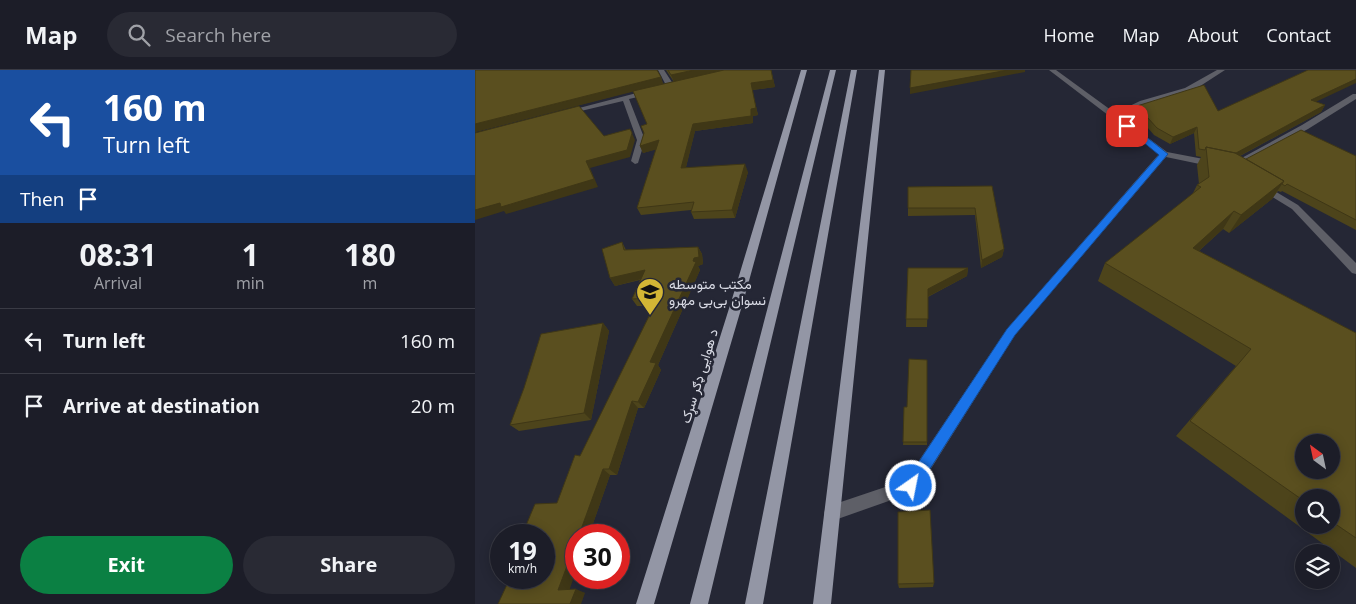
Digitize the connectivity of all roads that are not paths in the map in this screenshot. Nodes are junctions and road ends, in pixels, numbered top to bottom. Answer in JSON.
{"nodes":[{"id":1,"x":661,"y":70,"type":"edge"},
{"id":2,"x":805,"y":70,"type":"edge"},
{"id":3,"x":833,"y":70,"type":"edge"},
{"id":4,"x":854,"y":70,"type":"edge"},
{"id":5,"x":882,"y":70,"type":"edge"},
{"id":6,"x":1052,"y":70,"type":"edge"},
{"id":7,"x":1222,"y":70,"type":"edge"},
{"id":8,"x":680,"y":84,"type":"edge"},
{"id":9,"x":671,"y":87,"type":"junction"},
{"id":10,"x":1356,"y":96,"type":"edge"},
{"id":11,"x":625,"y":97,"type":"junction"},
{"id":12,"x":560,"y":114,"type":"edge"},
{"id":13,"x":1115,"y":116,"type":"junction"},
{"id":14,"x":1164,"y":154,"type":"junction"},
{"id":15,"x":635,"y":161,"type":"dead end"},
{"id":16,"x":1254,"y":182,"type":"edge"},
{"id":17,"x":1356,"y":270,"type":"edge"},
{"id":18,"x":833,"y":512,"type":"junction"},
{"id":19,"x":645,"y":604,"type":"edge"},
{"id":20,"x":699,"y":604,"type":"edge"},
{"id":21,"x":754,"y":604,"type":"edge"},
{"id":22,"x":822,"y":604,"type":"edge"}],
"edges":[{"from":1,"to":9,"type":"street"},
{"from":2,"to":19,"type":"main road","name":"د هوایی ډګر سړک"},
{"from":3,"to":20,"type":"main road"},
{"from":4,"to":21,"type":"main road"},
{"from":5,"to":18,"type":"main road"},
{"from":6,"to":13,"type":"street"},
{"from":7,"to":13,"type":"street"},
{"from":8,"to":9,"type":"street"},
{"from":9,"to":11,"type":"street"},
{"from":10,"to":14,"type":"street"},
{"from":11,"to":12,"type":"street"},
{"from":11,"to":15,"type":"street"},
{"from":13,"to":14,"type":"street"},
{"from":14,"to":18,"type":"street"},
{"from":16,"to":17,"type":"street"},
{"from":18,"to":22,"type":"main road"}]}
